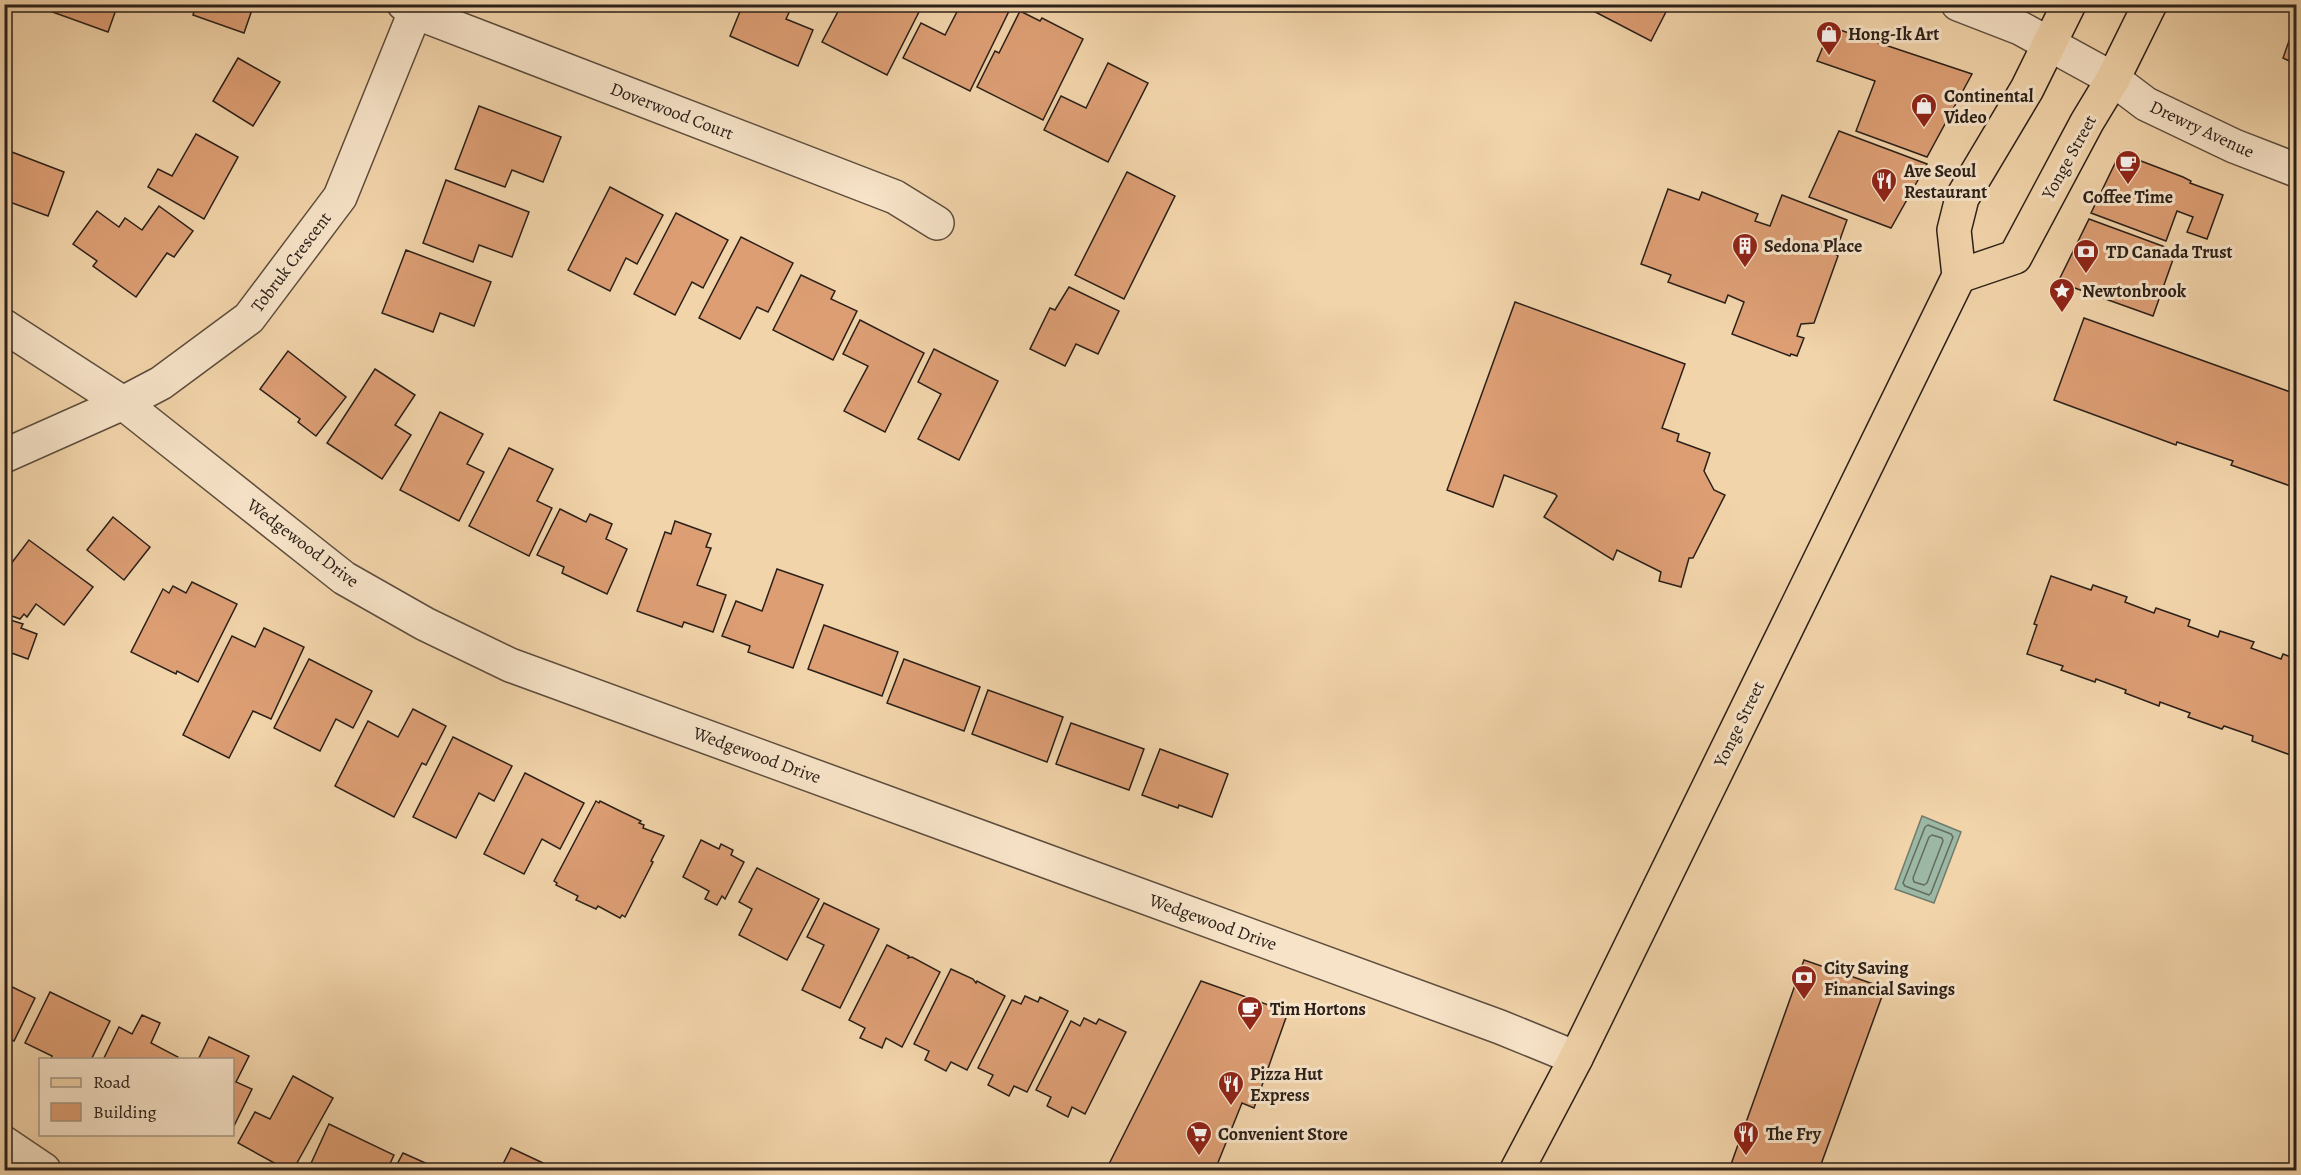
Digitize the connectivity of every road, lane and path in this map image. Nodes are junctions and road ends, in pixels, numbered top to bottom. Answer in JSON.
{"nodes":[{"id":1,"x":1958,"y":4,"type":"edge"},
{"id":2,"x":2069,"y":4,"type":"edge"},
{"id":3,"x":2150,"y":4,"type":"edge"},
{"id":4,"x":410,"y":8,"type":"edge"},
{"id":5,"x":2048,"y":45,"type":"junction"},
{"id":6,"x":2113,"y":79,"type":"junction"},
{"id":7,"x":2296,"y":170,"type":"edge"},
{"id":8,"x":938,"y":224,"type":"dead end"},
{"id":9,"x":1959,"y":276,"type":"junction"},
{"id":10,"x":4,"y":326,"type":"edge"},
{"id":11,"x":123,"y":403,"type":"junction"},
{"id":12,"x":4,"y":456,"type":"edge"},
{"id":13,"x":1576,"y":1058,"type":"junction"},
{"id":14,"x":4,"y":1143,"type":"edge"},
{"id":15,"x":44,"y":1170,"type":"edge"},
{"id":16,"x":1517,"y":1170,"type":"edge"}],
"edges":[{"from":1,"to":5,"type":"street","name":"Drewry Avenue"},
{"from":2,"to":5,"type":"main road"},
{"from":3,"to":6,"type":"main road","name":"Yonge Street"},
{"from":4,"to":8,"type":"street","name":"Doverwood Court"},
{"from":4,"to":11,"type":"street","name":"Tobruk Crescent"},
{"from":5,"to":6,"type":"street","name":"Drewry Avenue"},
{"from":5,"to":9,"type":"main road"},
{"from":6,"to":7,"type":"street","name":"Drewry Avenue"},
{"from":6,"to":9,"type":"main road","name":"Yonge Street"},
{"from":9,"to":13,"type":"main road","name":"Yonge Street"},
{"from":10,"to":11,"type":"street","name":"Wedgewood Drive"},
{"from":11,"to":12,"type":"street","name":"Tobruk Crescent"},
{"from":11,"to":13,"type":"street","name":"Wedgewood Drive"},
{"from":13,"to":16,"type":"main road","name":"Yonge Street"},
{"from":14,"to":15,"type":"street"}]}
